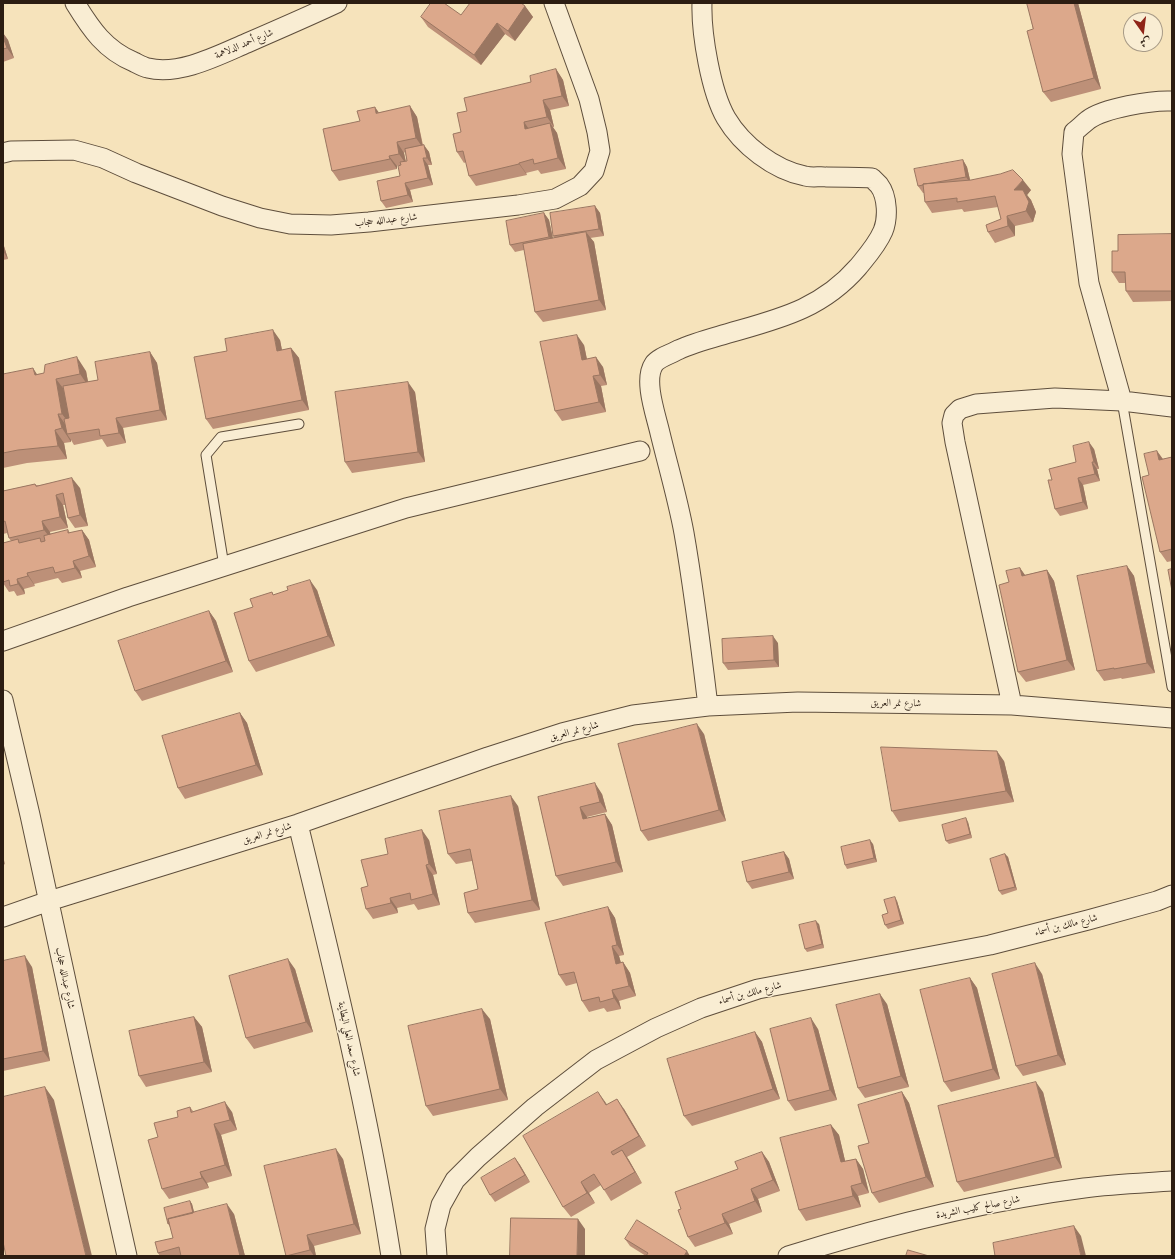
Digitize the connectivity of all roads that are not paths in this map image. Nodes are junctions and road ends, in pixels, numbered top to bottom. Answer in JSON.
{"nodes":[{"id":1,"x":75,"y":3,"type":"edge"},
{"id":2,"x":337,"y":3,"type":"edge"},
{"id":3,"x":554,"y":3,"type":"edge"},
{"id":4,"x":702,"y":3,"type":"edge"},
{"id":5,"x":1172,"y":101,"type":"edge"},
{"id":6,"x":3,"y":153,"type":"edge"},
{"id":7,"x":1122,"y":401,"type":"junction"},
{"id":8,"x":1172,"y":408,"type":"edge"},
{"id":9,"x":299,"y":424,"type":"dead end"},
{"id":10,"x":640,"y":451,"type":"dead end"},
{"id":11,"x":224,"y":566,"type":"junction"},
{"id":12,"x":3,"y":641,"type":"edge"},
{"id":13,"x":1172,"y":687,"type":"edge"},
{"id":14,"x":3,"y":700,"type":"edge"},
{"id":15,"x":708,"y":706,"type":"junction"},
{"id":16,"x":1012,"y":706,"type":"junction"},
{"id":17,"x":1172,"y":718,"type":"edge"},
{"id":18,"x":298,"y":824,"type":"junction"},
{"id":19,"x":1172,"y":895,"type":"edge"},
{"id":20,"x":49,"y":901,"type":"junction"},
{"id":21,"x":3,"y":916,"type":"edge"},
{"id":22,"x":1172,"y":1181,"type":"edge"},
{"id":23,"x":808,"y":1253,"type":"edge"},
{"id":24,"x":127,"y":1256,"type":"edge"},
{"id":25,"x":391,"y":1256,"type":"edge"},
{"id":26,"x":437,"y":1256,"type":"edge"},
{"id":27,"x":788,"y":1256,"type":"edge"}],
"edges":[{"from":1,"to":2,"type":"street","name":"شارع أحمد الدلاهمة"},
{"from":3,"to":6,"type":"street","name":"شارع عبدالله حجاب"},
{"from":4,"to":15,"type":"street"},
{"from":5,"to":7,"type":"street"},
{"from":7,"to":8,"type":"street"},
{"from":7,"to":13,"type":"lane"},
{"from":7,"to":16,"type":"street"},
{"from":9,"to":11,"type":"lane"},
{"from":10,"to":11,"type":"street"},
{"from":11,"to":12,"type":"street"},
{"from":14,"to":20,"type":"street","name":"شارع عبدالله حجاب"},
{"from":15,"to":16,"type":"street","name":"شارع نمر العريق"},
{"from":15,"to":18,"type":"street","name":"شارع نمر العريق"},
{"from":16,"to":17,"type":"street","name":"شارع نمر العريق"},
{"from":18,"to":20,"type":"street","name":"شارع نمر العريق"},
{"from":18,"to":25,"type":"street","name":"شارع سعد العلي البطاينة"},
{"from":19,"to":26,"type":"street","name":"شارع مالك بن أسماء"},
{"from":20,"to":21,"type":"street","name":"شارع نمر العريق"},
{"from":20,"to":24,"type":"street","name":"شارع عبدالله حجاب"},
{"from":22,"to":23,"type":"street","name":"شارع صالح كليب الشريدة"},
{"from":23,"to":27,"type":"street","name":"شارع صالح كليب الشريدة"}]}
